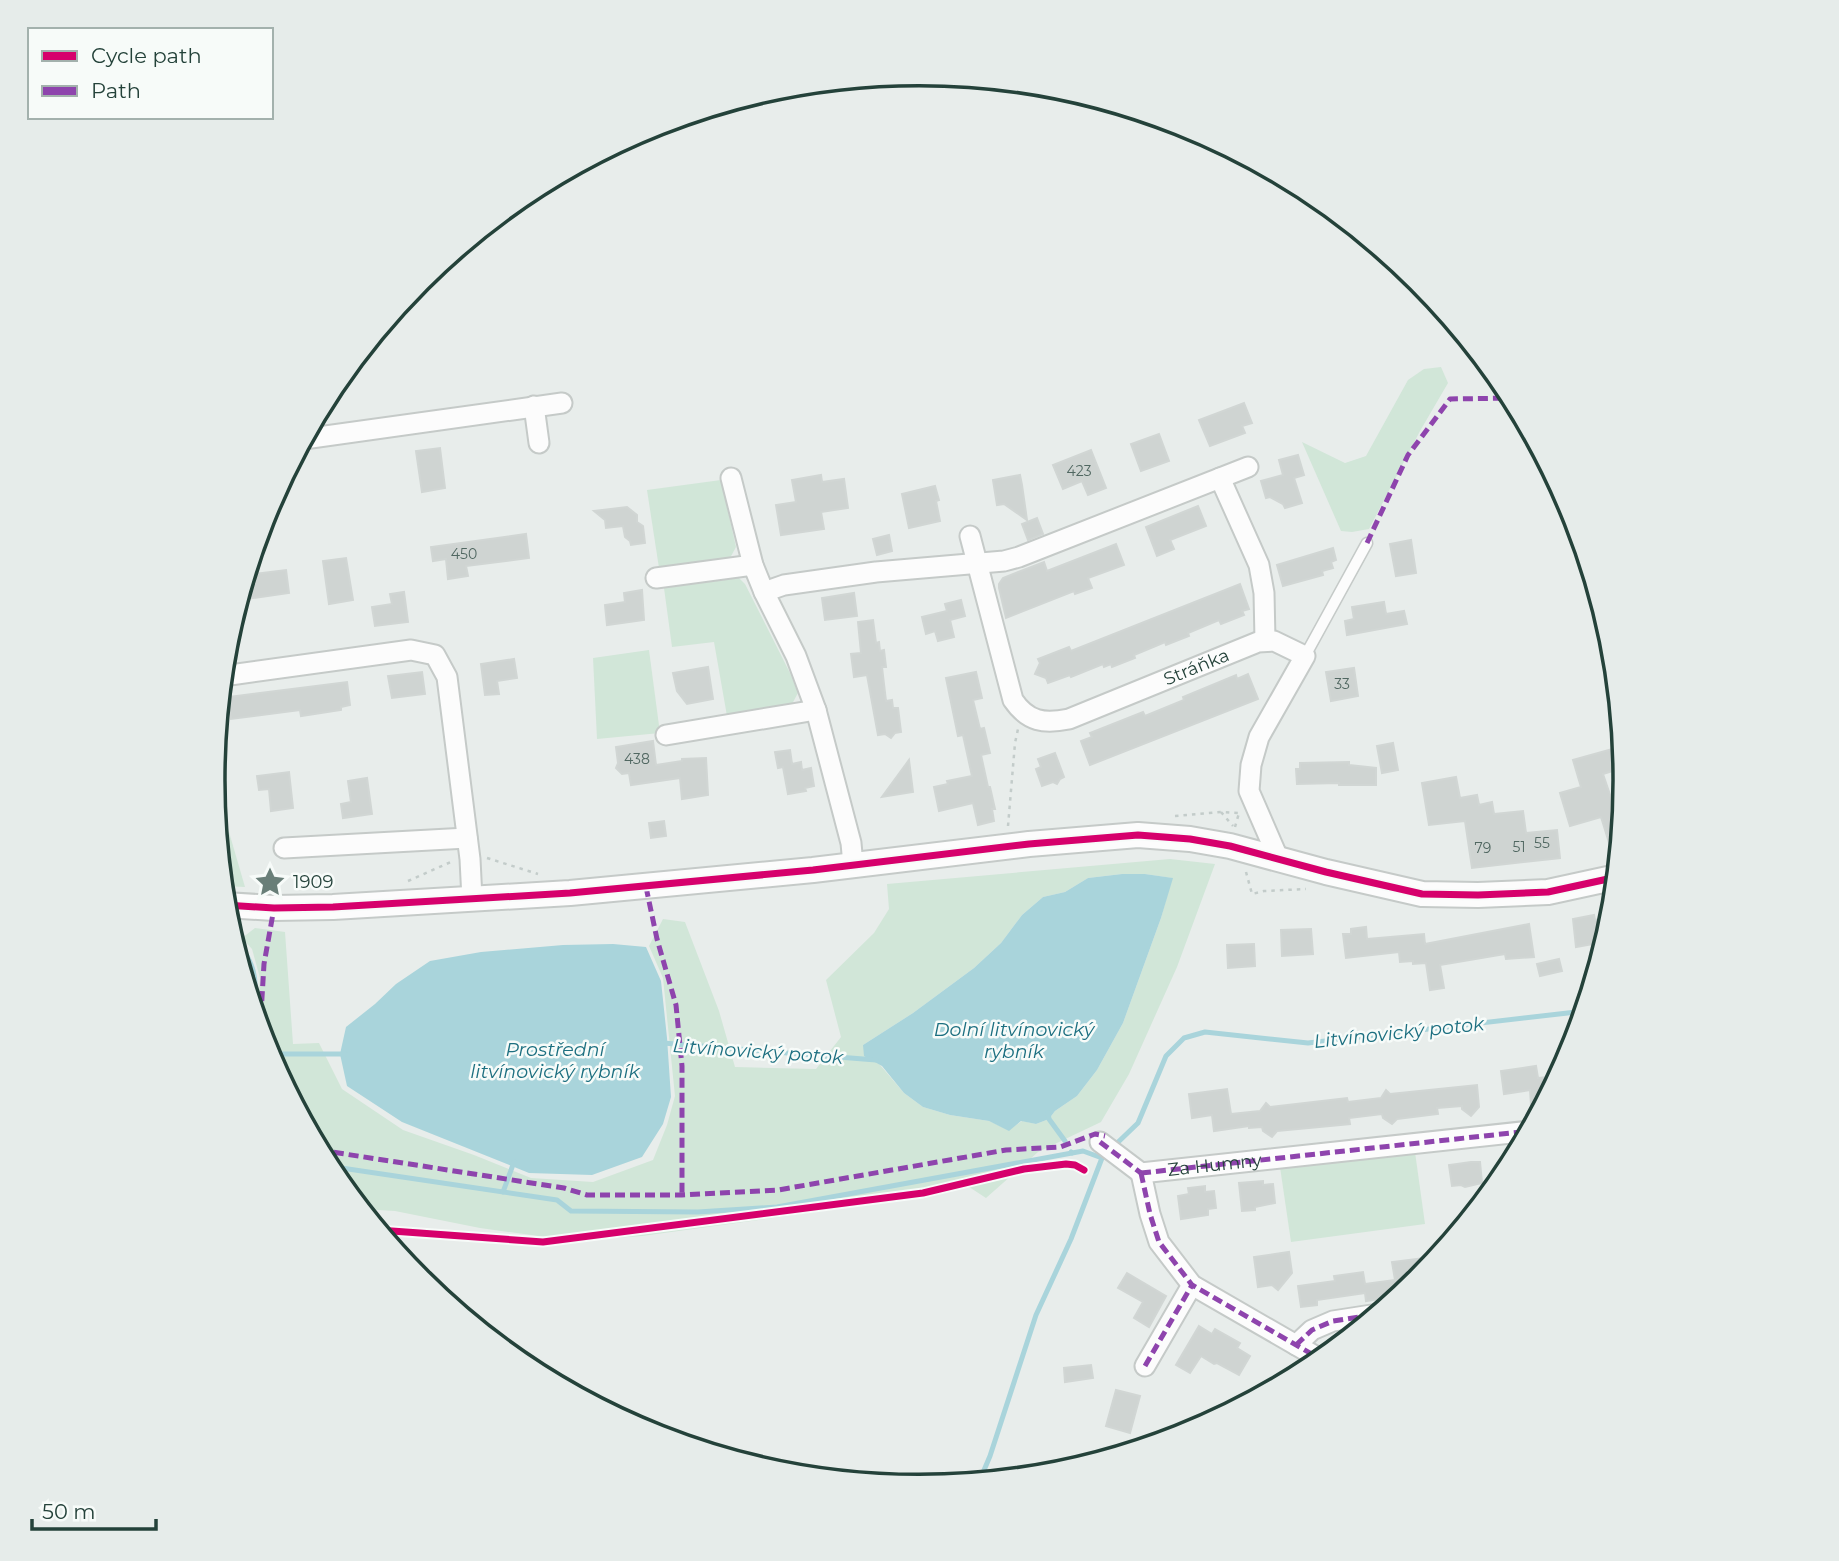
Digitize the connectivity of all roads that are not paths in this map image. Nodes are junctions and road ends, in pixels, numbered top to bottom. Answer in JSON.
{"nodes":[{"id":1,"x":562,"y":402,"type":"dead end"},
{"id":2,"x":534,"y":406,"type":"junction"},
{"id":3,"x":316,"y":437,"type":"edge"},
{"id":4,"x":539,"y":443,"type":"dead end"},
{"id":5,"x":1248,"y":467,"type":"dead end"},
{"id":6,"x":731,"y":478,"type":"dead end"},
{"id":7,"x":1220,"y":478,"type":"junction"},
{"id":8,"x":970,"y":536,"type":"dead end"},
{"id":9,"x":1367,"y":543,"type":"dead end"},
{"id":10,"x":752,"y":565,"type":"junction"},
{"id":11,"x":977,"y":565,"type":"junction"},
{"id":12,"x":656,"y":578,"type":"dead end"},
{"id":13,"x":764,"y":592,"type":"junction"},
{"id":14,"x":1265,"y":640,"type":"junction"},
{"id":15,"x":1305,"y":656,"type":"junction"},
{"id":16,"x":233,"y":675,"type":"edge"},
{"id":17,"x":816,"y":710,"type":"junction"},
{"id":18,"x":666,"y":735,"type":"dead end"},
{"id":19,"x":467,"y":838,"type":"junction"},
{"id":20,"x":284,"y":848,"type":"dead end"},
{"id":21,"x":1279,"y":860,"type":"junction"},
{"id":22,"x":853,"y":865,"type":"junction"},
{"id":23,"x":1607,"y":879,"type":"edge"},
{"id":24,"x":472,"y":899,"type":"junction"},
{"id":25,"x":236,"y":906,"type":"edge"},
{"id":26,"x":1518,"y":1132,"type":"edge"},
{"id":27,"x":1100,"y":1142,"type":"dead end"},
{"id":28,"x":1142,"y":1173,"type":"junction"},
{"id":29,"x":1192,"y":1285,"type":"junction"},
{"id":30,"x":1361,"y":1317,"type":"edge"},
{"id":31,"x":1296,"y":1345,"type":"junction"},
{"id":32,"x":1311,"y":1354,"type":"edge"},
{"id":33,"x":1146,"y":1366,"type":"dead end"}],
"edges":[{"from":1,"to":2,"type":"street"},
{"from":2,"to":3,"type":"street"},
{"from":2,"to":4,"type":"street"},
{"from":5,"to":7,"type":"street"},
{"from":6,"to":10,"type":"street"},
{"from":7,"to":11,"type":"street"},
{"from":7,"to":14,"type":"street"},
{"from":8,"to":11,"type":"street"},
{"from":9,"to":15,"type":"lane"},
{"from":10,"to":12,"type":"street"},
{"from":10,"to":13,"type":"street"},
{"from":11,"to":13,"type":"street"},
{"from":11,"to":14,"type":"street","name":"Stráňka"},
{"from":13,"to":17,"type":"street"},
{"from":14,"to":15,"type":"street"},
{"from":15,"to":21,"type":"street"},
{"from":16,"to":19,"type":"street"},
{"from":17,"to":18,"type":"street"},
{"from":17,"to":22,"type":"street"},
{"from":19,"to":20,"type":"street"},
{"from":19,"to":24,"type":"street"},
{"from":21,"to":22,"type":"street"},
{"from":21,"to":23,"type":"street"},
{"from":22,"to":24,"type":"street"},
{"from":24,"to":25,"type":"street"},
{"from":26,"to":28,"type":"street","name":"Za Humny"},
{"from":27,"to":28,"type":"street"},
{"from":28,"to":29,"type":"street","name":"Za Humny"},
{"from":29,"to":31,"type":"street","name":"Za Humny"},
{"from":29,"to":33,"type":"street"},
{"from":30,"to":31,"type":"street"},
{"from":31,"to":32,"type":"street","name":"Za Humny"}]}
